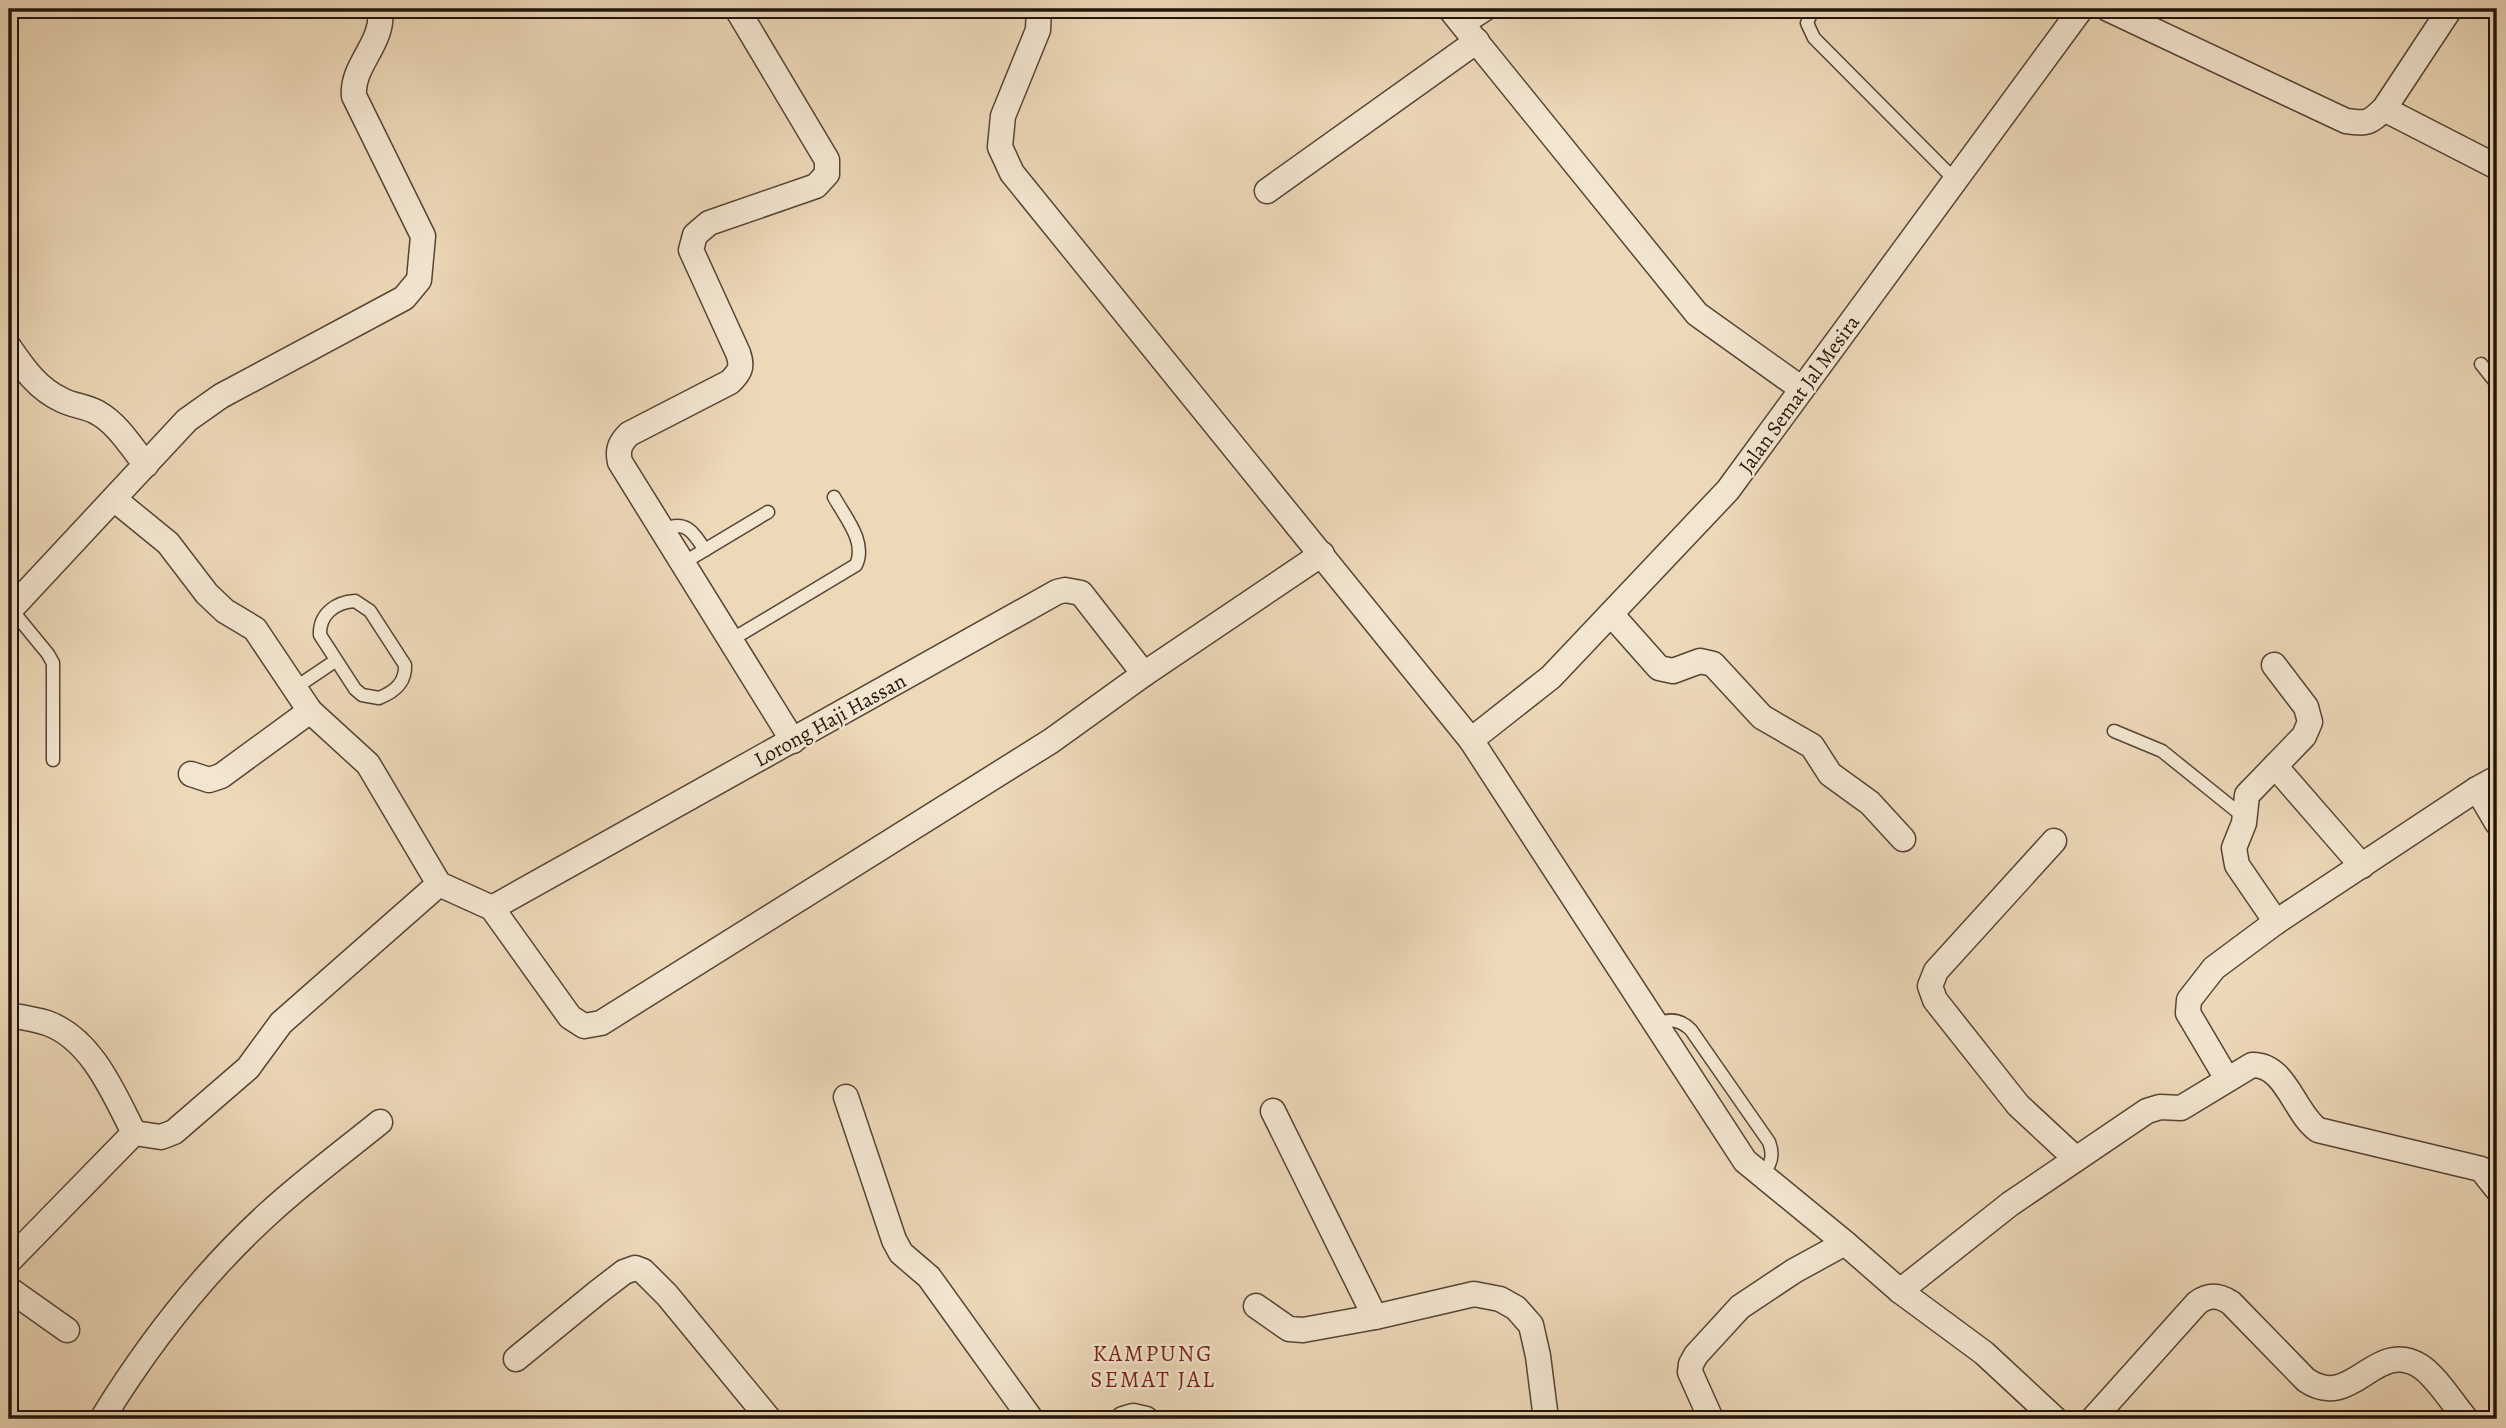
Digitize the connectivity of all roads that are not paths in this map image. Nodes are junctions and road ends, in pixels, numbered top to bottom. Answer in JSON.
{"nodes":[{"id":1,"x":380,"y":9,"type":"edge"},
{"id":2,"x":737,"y":9,"type":"edge"},
{"id":3,"x":1040,"y":9,"type":"edge"},
{"id":4,"x":1450,"y":9,"type":"edge"},
{"id":5,"x":1495,"y":9,"type":"edge"},
{"id":6,"x":1813,"y":9,"type":"edge"},
{"id":7,"x":2081,"y":9,"type":"edge"},
{"id":8,"x":2108,"y":9,"type":"edge"},
{"id":9,"x":2450,"y":9,"type":"edge"},
{"id":10,"x":1471,"y":35,"type":"junction"},
{"id":11,"x":2384,"y":109,"type":"junction"},
{"id":12,"x":2497,"y":167,"type":"edge"},
{"id":13,"x":1955,"y":180,"type":"junction"},
{"id":14,"x":1267,"y":191,"type":"dead end"},
{"id":15,"x":9,"y":347,"type":"edge"},
{"id":16,"x":2481,"y":364,"type":"dead end"},
{"id":17,"x":2497,"y":384,"type":"edge"},
{"id":18,"x":1802,"y":389,"type":"junction"},
{"id":19,"x":146,"y":465,"type":"junction"},
{"id":20,"x":834,"y":497,"type":"dead end"},
{"id":21,"x":114,"y":499,"type":"junction"},
{"id":22,"x":768,"y":512,"type":"dead end"},
{"id":23,"x":662,"y":530,"type":"junction"},
{"id":24,"x":705,"y":551,"type":"junction"},
{"id":25,"x":1322,"y":554,"type":"junction"},
{"id":26,"x":683,"y":564,"type":"junction"},
{"id":27,"x":10,"y":610,"type":"edge"},
{"id":28,"x":1611,"y":614,"type":"junction"},
{"id":29,"x":731,"y":640,"type":"junction"},
{"id":30,"x":335,"y":660,"type":"junction"},
{"id":31,"x":2274,"y":665,"type":"dead end"},
{"id":32,"x":1144,"y":674,"type":"junction"},
{"id":33,"x":295,"y":688,"type":"junction"},
{"id":34,"x":310,"y":711,"type":"junction"},
{"id":35,"x":2114,"y":732,"type":"dead end"},
{"id":36,"x":1471,"y":740,"type":"junction"},
{"id":37,"x":793,"y":741,"type":"junction"},
{"id":38,"x":53,"y":760,"type":"dead end"},
{"id":39,"x":2275,"y":766,"type":"junction"},
{"id":40,"x":191,"y":774,"type":"dead end"},
{"id":41,"x":2487,"y":783,"type":"edge"},
{"id":42,"x":2245,"y":817,"type":"junction"},
{"id":43,"x":2497,"y":823,"type":"edge"},
{"id":44,"x":1903,"y":839,"type":"dead end"},
{"id":45,"x":2054,"y":841,"type":"dead end"},
{"id":46,"x":2362,"y":866,"type":"junction"},
{"id":47,"x":439,"y":884,"type":"junction"},
{"id":48,"x":492,"y":908,"type":"junction"},
{"id":49,"x":2276,"y":922,"type":"junction"},
{"id":50,"x":9,"y":1015,"type":"edge"},
{"id":51,"x":2227,"y":1079,"type":"junction"},
{"id":52,"x":846,"y":1097,"type":"dead end"},
{"id":53,"x":1273,"y":1111,"type":"dead end"},
{"id":54,"x":380,"y":1122,"type":"dead end"},
{"id":55,"x":134,"y":1133,"type":"junction"},
{"id":56,"x":2076,"y":1159,"type":"junction"},
{"id":57,"x":2489,"y":1163,"type":"edge"},
{"id":58,"x":2497,"y":1189,"type":"edge"},
{"id":59,"x":1845,"y":1243,"type":"junction"},
{"id":60,"x":9,"y":1261,"type":"edge"},
{"id":61,"x":9,"y":1289,"type":"edge"},
{"id":62,"x":1900,"y":1291,"type":"junction"},
{"id":63,"x":1256,"y":1306,"type":"dead end"},
{"id":64,"x":1375,"y":1317,"type":"junction"},
{"id":65,"x":67,"y":1330,"type":"dead end"},
{"id":66,"x":516,"y":1359,"type":"dead end"},
{"id":67,"x":102,"y":1419,"type":"edge"},
{"id":68,"x":769,"y":1419,"type":"edge"},
{"id":69,"x":1031,"y":1419,"type":"edge"},
{"id":70,"x":1123,"y":1419,"type":"edge"},
{"id":71,"x":1146,"y":1419,"type":"edge"},
{"id":72,"x":1546,"y":1419,"type":"edge"},
{"id":73,"x":1711,"y":1419,"type":"edge"},
{"id":74,"x":2055,"y":1419,"type":"edge"},
{"id":75,"x":2093,"y":1419,"type":"edge"},
{"id":76,"x":2466,"y":1419,"type":"edge"}],
"edges":[{"from":1,"to":19,"type":"street"},
{"from":2,"to":23,"type":"street"},
{"from":3,"to":25,"type":"street"},
{"from":4,"to":10,"type":"street"},
{"from":5,"to":10,"type":"lane"},
{"from":6,"to":13,"type":"lane"},
{"from":7,"to":13,"type":"street","name":"Jalan Semat Jal Mesira"},
{"from":8,"to":11,"type":"street"},
{"from":9,"to":11,"type":"street"},
{"from":10,"to":14,"type":"street"},
{"from":10,"to":18,"type":"street"},
{"from":11,"to":12,"type":"street"},
{"from":13,"to":18,"type":"street","name":"Jalan Semat Jal Mesira"},
{"from":15,"to":19,"type":"street"},
{"from":16,"to":17,"type":"lane"},
{"from":18,"to":28,"type":"street","name":"Jalan Semat Jal Mesira"},
{"from":19,"to":21,"type":"street"},
{"from":20,"to":29,"type":"lane"},
{"from":21,"to":27,"type":"street"},
{"from":21,"to":33,"type":"street"},
{"from":22,"to":24,"type":"lane"},
{"from":23,"to":24,"type":"lane"},
{"from":23,"to":26,"type":"street"},
{"from":24,"to":26,"type":"lane"},
{"from":25,"to":32,"type":"street"},
{"from":25,"to":36,"type":"street"},
{"from":26,"to":29,"type":"street"},
{"from":27,"to":38,"type":"lane"},
{"from":28,"to":36,"type":"street","name":"Jalan Semat Jal Mesira"},
{"from":28,"to":44,"type":"street"},
{"from":29,"to":37,"type":"street"},
{"from":30,"to":30,"type":"lane"},
{"from":30,"to":33,"type":"lane"},
{"from":31,"to":39,"type":"street"},
{"from":32,"to":37,"type":"street","name":"Lorong Haji Hassan"},
{"from":32,"to":48,"type":"street"},
{"from":33,"to":34,"type":"street"},
{"from":34,"to":40,"type":"street"},
{"from":34,"to":47,"type":"street"},
{"from":35,"to":42,"type":"lane"},
{"from":36,"to":59,"type":"street"},
{"from":37,"to":48,"type":"street","name":"Lorong Haji Hassan"},
{"from":39,"to":42,"type":"street"},
{"from":39,"to":46,"type":"street"},
{"from":41,"to":43,"type":"street"},
{"from":41,"to":46,"type":"street"},
{"from":42,"to":49,"type":"street"},
{"from":45,"to":56,"type":"street"},
{"from":46,"to":49,"type":"street"},
{"from":47,"to":48,"type":"street"},
{"from":47,"to":55,"type":"street"},
{"from":49,"to":51,"type":"street"},
{"from":50,"to":55,"type":"street"},
{"from":51,"to":56,"type":"street"},
{"from":51,"to":57,"type":"street"},
{"from":52,"to":69,"type":"street"},
{"from":53,"to":64,"type":"street"},
{"from":54,"to":67,"type":"street"},
{"from":55,"to":60,"type":"street"},
{"from":56,"to":62,"type":"street"},
{"from":57,"to":58,"type":"street"},
{"from":59,"to":62,"type":"street"},
{"from":59,"to":73,"type":"street"},
{"from":61,"to":65,"type":"street"},
{"from":62,"to":74,"type":"street"},
{"from":63,"to":64,"type":"street"},
{"from":64,"to":72,"type":"street"},
{"from":66,"to":68,"type":"street"},
{"from":70,"to":71,"type":"street"},
{"from":75,"to":76,"type":"street"}]}
